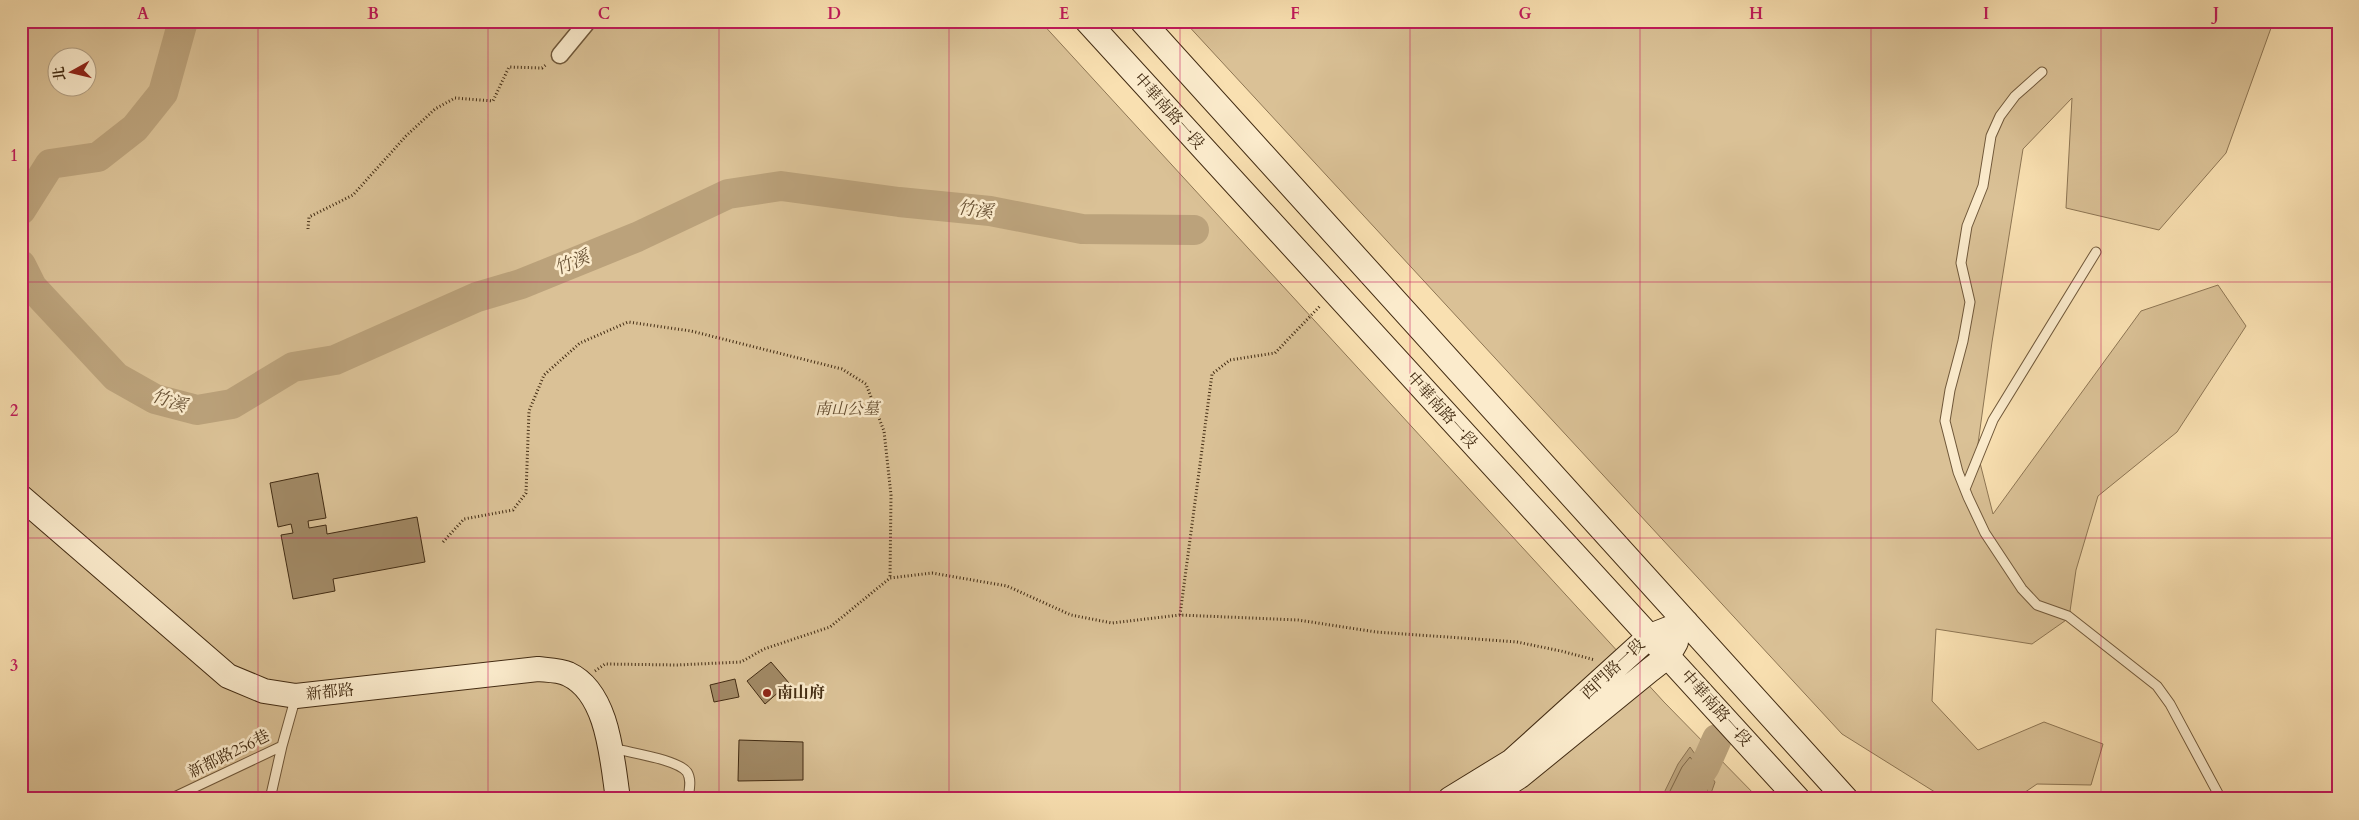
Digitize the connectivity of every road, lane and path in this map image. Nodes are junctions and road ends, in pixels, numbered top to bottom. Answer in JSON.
{"nodes":[{"id":1,"x":588,"y":21,"type":"edge"},
{"id":2,"x":1086,"y":21,"type":"edge"},
{"id":3,"x":1142,"y":21,"type":"edge"},
{"id":4,"x":560,"y":55,"type":"joint"},
{"id":5,"x":2042,"y":72,"type":"dead end"},
{"id":6,"x":308,"y":229,"type":"dead end"},
{"id":7,"x":2096,"y":252,"type":"dead end"},
{"id":8,"x":1334,"y":291,"type":"junction"},
{"id":9,"x":1965,"y":489,"type":"junction"},
{"id":10,"x":21,"y":497,"type":"edge"},
{"id":11,"x":443,"y":542,"type":"dead end"},
{"id":12,"x":890,"y":578,"type":"junction"},
{"id":13,"x":1180,"y":614,"type":"junction"},
{"id":14,"x":1686,"y":622,"type":"junction"},
{"id":15,"x":1650,"y":636,"type":"junction"},
{"id":16,"x":1668,"y":656,"type":"junction"},
{"id":17,"x":1599,"y":661,"type":"dead end"},
{"id":18,"x":580,"y":681,"type":"junction"},
{"id":19,"x":296,"y":696,"type":"junction"},
{"id":20,"x":282,"y":746,"type":"junction"},
{"id":21,"x":611,"y":748,"type":"junction"},
{"id":22,"x":170,"y":799,"type":"edge"},
{"id":23,"x":270,"y":799,"type":"edge"},
{"id":24,"x":618,"y":799,"type":"edge"},
{"id":25,"x":688,"y":799,"type":"edge"},
{"id":26,"x":1450,"y":799,"type":"edge"},
{"id":27,"x":1484,"y":799,"type":"edge"},
{"id":28,"x":1798,"y":799,"type":"edge"},
{"id":29,"x":1846,"y":799,"type":"edge"},
{"id":30,"x":2221,"y":799,"type":"edge"}],
"edges":[{"from":1,"to":4,"type":"street"},
{"from":2,"to":8,"type":"street","name":"中華南路一段"},
{"from":3,"to":14,"type":"street"},
{"from":4,"to":6,"type":"path"},
{"from":5,"to":9,"type":"lane"},
{"from":7,"to":9,"type":"lane"},
{"from":8,"to":13,"type":"path"},
{"from":8,"to":15,"type":"street","name":"中華南路一段"},
{"from":9,"to":30,"type":"lane"},
{"from":10,"to":19,"type":"street","name":"新都路"},
{"from":11,"to":12,"type":"path"},
{"from":12,"to":13,"type":"path"},
{"from":12,"to":18,"type":"path"},
{"from":13,"to":17,"type":"path"},
{"from":14,"to":15,"type":"street","name":"西門路一段"},
{"from":14,"to":16,"type":"street","name":"西門路一段"},
{"from":14,"to":29,"type":"street"},
{"from":15,"to":16,"type":"street","name":"中華南路一段"},
{"from":15,"to":26,"type":"street","name":"西門路一段"},
{"from":16,"to":27,"type":"street","name":"西門路一段"},
{"from":16,"to":28,"type":"street","name":"中華南路一段"},
{"from":18,"to":19,"type":"street","name":"新都路"},
{"from":18,"to":21,"type":"street"},
{"from":19,"to":20,"type":"lane","name":"新都路256巷"},
{"from":20,"to":22,"type":"lane","name":"新都路256巷"},
{"from":20,"to":23,"type":"lane"},
{"from":21,"to":24,"type":"street"},
{"from":21,"to":25,"type":"lane"}]}
